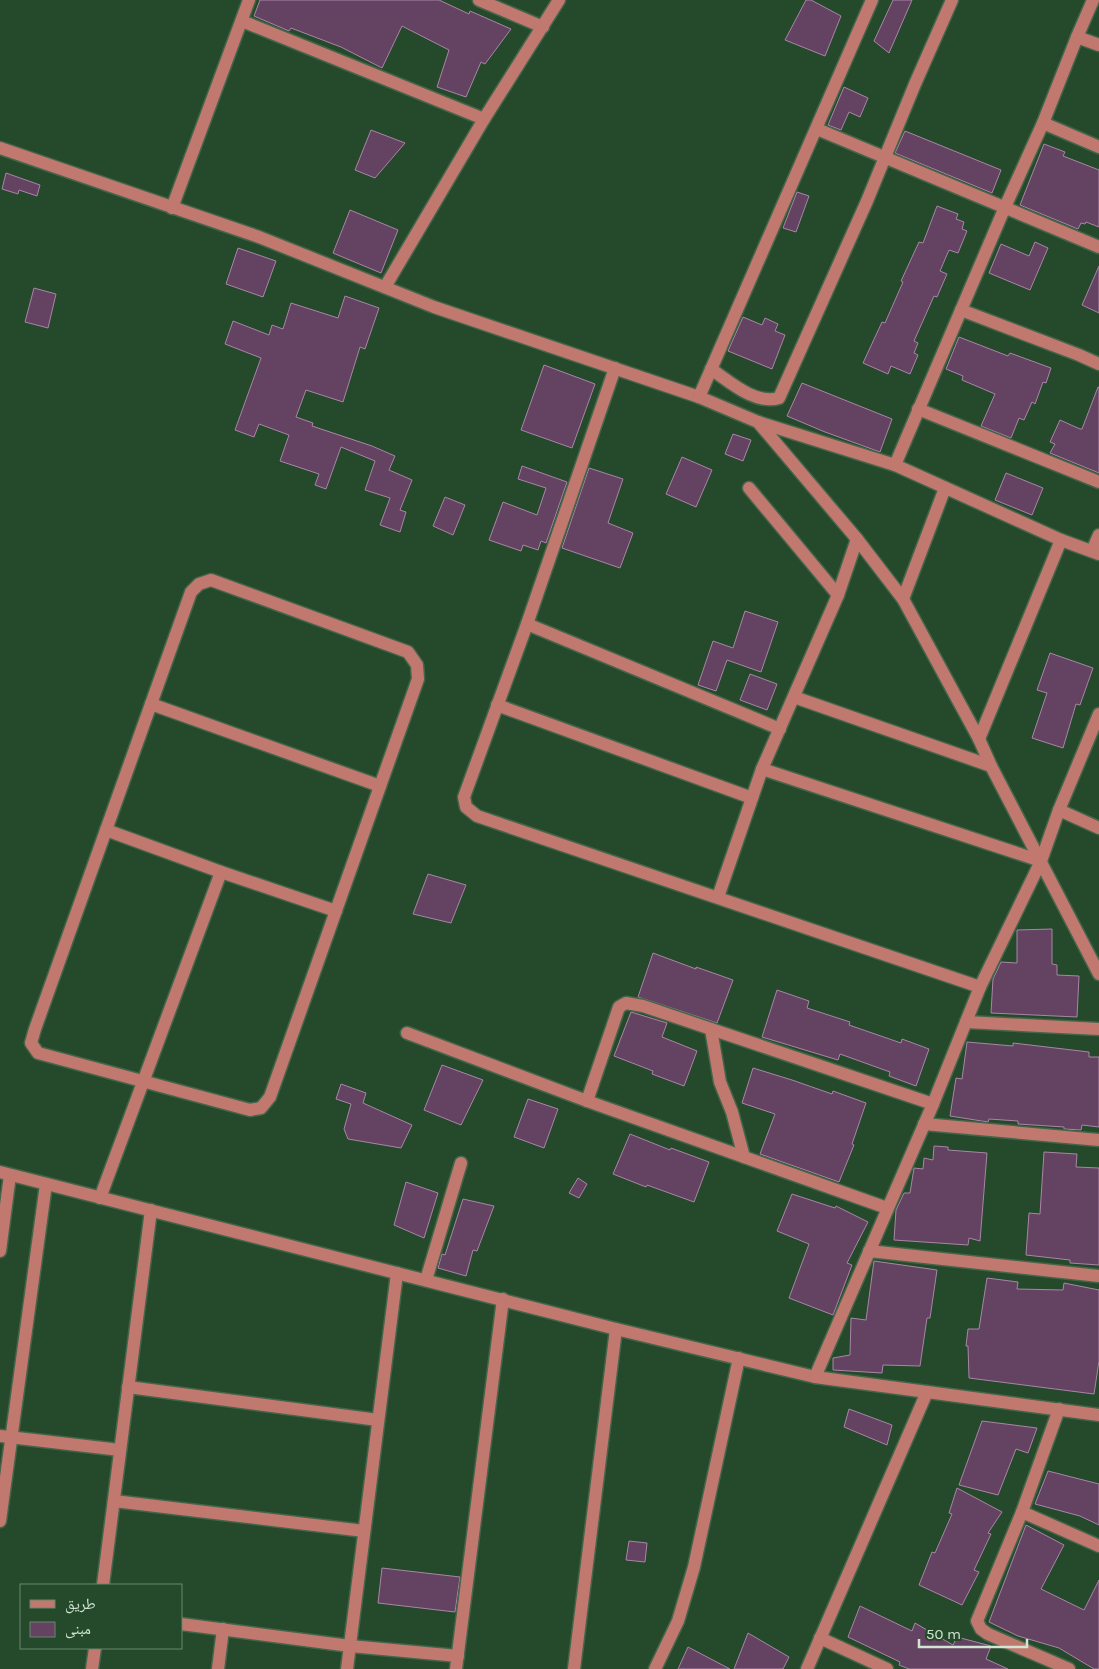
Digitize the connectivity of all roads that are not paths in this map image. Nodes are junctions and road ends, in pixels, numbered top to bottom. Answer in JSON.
{"nodes":[{"id":1,"x":249,"y":0,"type":"edge"},
{"id":2,"x":479,"y":0,"type":"edge"},
{"id":3,"x":559,"y":0,"type":"edge"},
{"id":4,"x":872,"y":0,"type":"edge"},
{"id":5,"x":952,"y":0,"type":"edge"},
{"id":6,"x":1093,"y":0,"type":"edge"},
{"id":7,"x":242,"y":21,"type":"junction"},
{"id":8,"x":543,"y":27,"type":"junction"},
{"id":9,"x":1077,"y":37,"type":"junction"},
{"id":10,"x":1099,"y":45,"type":"edge"},
{"id":11,"x":484,"y":119,"type":"junction"},
{"id":12,"x":1043,"y":123,"type":"junction"},
{"id":13,"x":817,"y":128,"type":"junction"},
{"id":14,"x":1099,"y":147,"type":"edge"},
{"id":15,"x":0,"y":148,"type":"edge"},
{"id":16,"x":885,"y":157,"type":"junction"},
{"id":17,"x":1005,"y":207,"type":"junction"},
{"id":18,"x":172,"y":208,"type":"junction"},
{"id":19,"x":1099,"y":247,"type":"edge"},
{"id":20,"x":386,"y":287,"type":"junction"},
{"id":21,"x":962,"y":310,"type":"junction"},
{"id":22,"x":1099,"y":364,"type":"edge"},
{"id":23,"x":615,"y":368,"type":"junction"},
{"id":24,"x":711,"y":370,"type":"junction"},
{"id":25,"x":699,"y":397,"type":"junction"},
{"id":26,"x":918,"y":409,"type":"junction"},
{"id":27,"x":758,"y":422,"type":"junction"},
{"id":28,"x":895,"y":465,"type":"junction"},
{"id":29,"x":1099,"y":482,"type":"edge"},
{"id":30,"x":749,"y":488,"type":"dead end"},
{"id":31,"x":945,"y":488,"type":"junction"},
{"id":32,"x":1099,"y":535,"type":"edge"},
{"id":33,"x":857,"y":539,"type":"junction"},
{"id":34,"x":1060,"y":540,"type":"junction"},
{"id":35,"x":1096,"y":552,"type":"edge"},
{"id":36,"x":838,"y":595,"type":"junction"},
{"id":37,"x":903,"y":599,"type":"junction"},
{"id":38,"x":527,"y":624,"type":"junction"},
{"id":39,"x":794,"y":697,"type":"junction"},
{"id":40,"x":151,"y":704,"type":"junction"},
{"id":41,"x":497,"y":705,"type":"junction"},
{"id":42,"x":1099,"y":714,"type":"edge"},
{"id":43,"x":780,"y":729,"type":"junction"},
{"id":44,"x":979,"y":739,"type":"junction"},
{"id":45,"x":992,"y":766,"type":"junction"},
{"id":46,"x":762,"y":769,"type":"junction"},
{"id":47,"x":380,"y":786,"type":"junction"},
{"id":48,"x":752,"y":798,"type":"junction"},
{"id":49,"x":1059,"y":810,"type":"junction"},
{"id":50,"x":1099,"y":828,"type":"edge"},
{"id":51,"x":106,"y":830,"type":"junction"},
{"id":52,"x":1041,"y":861,"type":"junction"},
{"id":53,"x":221,"y":872,"type":"junction"},
{"id":54,"x":718,"y":897,"type":"junction"},
{"id":55,"x":336,"y":911,"type":"junction"},
{"id":56,"x":1099,"y":974,"type":"edge"},
{"id":57,"x":980,"y":987,"type":"junction"},
{"id":58,"x":966,"y":1022,"type":"junction"},
{"id":59,"x":711,"y":1029,"type":"junction"},
{"id":60,"x":1099,"y":1029,"type":"edge"},
{"id":61,"x":407,"y":1033,"type":"dead end"},
{"id":62,"x":143,"y":1081,"type":"junction"},
{"id":63,"x":587,"y":1101,"type":"junction"},
{"id":64,"x":932,"y":1104,"type":"junction"},
{"id":65,"x":924,"y":1124,"type":"junction"},
{"id":66,"x":1099,"y":1140,"type":"edge"},
{"id":67,"x":744,"y":1157,"type":"junction"},
{"id":68,"x":461,"y":1164,"type":"dead end"},
{"id":69,"x":5,"y":1174,"type":"edge"},
{"id":70,"x":46,"y":1184,"type":"junction"},
{"id":71,"x":100,"y":1198,"type":"junction"},
{"id":72,"x":888,"y":1208,"type":"junction"},
{"id":73,"x":151,"y":1210,"type":"junction"},
{"id":74,"x":0,"y":1251,"type":"edge"},
{"id":75,"x":869,"y":1251,"type":"junction"},
{"id":76,"x":397,"y":1273,"type":"junction"},
{"id":77,"x":1099,"y":1276,"type":"edge"},
{"id":78,"x":426,"y":1280,"type":"junction"},
{"id":79,"x":503,"y":1299,"type":"junction"},
{"id":80,"x":616,"y":1329,"type":"junction"},
{"id":81,"x":739,"y":1358,"type":"junction"},
{"id":82,"x":815,"y":1377,"type":"junction"},
{"id":83,"x":128,"y":1387,"type":"junction"},
{"id":84,"x":927,"y":1392,"type":"junction"},
{"id":85,"x":1059,"y":1409,"type":"junction"},
{"id":86,"x":1099,"y":1415,"type":"edge"},
{"id":87,"x":378,"y":1420,"type":"junction"},
{"id":88,"x":6,"y":1437,"type":"edge"},
{"id":89,"x":120,"y":1450,"type":"junction"},
{"id":90,"x":114,"y":1501,"type":"junction"},
{"id":91,"x":1022,"y":1512,"type":"junction"},
{"id":92,"x":0,"y":1521,"type":"edge"},
{"id":93,"x":364,"y":1531,"type":"junction"},
{"id":94,"x":1099,"y":1546,"type":"edge"},
{"id":95,"x":103,"y":1584,"type":"edge"},
{"id":96,"x":182,"y":1624,"type":"edge"},
{"id":97,"x":224,"y":1629,"type":"junction"},
{"id":98,"x":820,"y":1638,"type":"junction"},
{"id":99,"x":350,"y":1646,"type":"junction"},
{"id":100,"x":95,"y":1649,"type":"edge"},
{"id":101,"x":458,"y":1656,"type":"junction"},
{"id":102,"x":92,"y":1669,"type":"edge"},
{"id":103,"x":218,"y":1669,"type":"edge"},
{"id":104,"x":347,"y":1669,"type":"edge"},
{"id":105,"x":456,"y":1669,"type":"edge"},
{"id":106,"x":574,"y":1669,"type":"edge"},
{"id":107,"x":655,"y":1669,"type":"edge"},
{"id":108,"x":806,"y":1669,"type":"edge"},
{"id":109,"x":887,"y":1669,"type":"edge"},
{"id":110,"x":1069,"y":1669,"type":"edge"}],
"edges":[{"from":1,"to":7,"type":"street"},
{"from":2,"to":8,"type":"street"},
{"from":3,"to":8,"type":"street"},
{"from":4,"to":13,"type":"street"},
{"from":5,"to":16,"type":"street"},
{"from":6,"to":9,"type":"street"},
{"from":7,"to":11,"type":"street"},
{"from":7,"to":18,"type":"street"},
{"from":8,"to":11,"type":"street"},
{"from":9,"to":10,"type":"street"},
{"from":9,"to":12,"type":"street"},
{"from":11,"to":20,"type":"street"},
{"from":12,"to":14,"type":"street"},
{"from":12,"to":17,"type":"street"},
{"from":13,"to":16,"type":"street"},
{"from":13,"to":24,"type":"street"},
{"from":15,"to":18,"type":"street"},
{"from":16,"to":17,"type":"street"},
{"from":16,"to":24,"type":"street"},
{"from":17,"to":19,"type":"street"},
{"from":17,"to":21,"type":"street"},
{"from":18,"to":20,"type":"street"},
{"from":20,"to":23,"type":"street"},
{"from":21,"to":22,"type":"street"},
{"from":21,"to":26,"type":"street"},
{"from":23,"to":25,"type":"street"},
{"from":23,"to":38,"type":"street"},
{"from":24,"to":25,"type":"street"},
{"from":25,"to":27,"type":"street"},
{"from":26,"to":28,"type":"street"},
{"from":26,"to":29,"type":"street"},
{"from":27,"to":28,"type":"street"},
{"from":27,"to":33,"type":"street"},
{"from":28,"to":31,"type":"street"},
{"from":30,"to":36,"type":"street"},
{"from":31,"to":34,"type":"street"},
{"from":31,"to":37,"type":"street"},
{"from":32,"to":35,"type":"street"},
{"from":33,"to":36,"type":"street"},
{"from":33,"to":37,"type":"street"},
{"from":34,"to":35,"type":"street"},
{"from":34,"to":44,"type":"street"},
{"from":36,"to":39,"type":"street"},
{"from":37,"to":44,"type":"street"},
{"from":38,"to":41,"type":"street"},
{"from":38,"to":43,"type":"street"},
{"from":39,"to":43,"type":"street"},
{"from":39,"to":45,"type":"street"},
{"from":40,"to":47,"type":"street"},
{"from":40,"to":47,"type":"street"},
{"from":40,"to":51,"type":"street"},
{"from":41,"to":48,"type":"street"},
{"from":41,"to":54,"type":"street"},
{"from":42,"to":49,"type":"street"},
{"from":43,"to":46,"type":"street"},
{"from":44,"to":45,"type":"street"},
{"from":45,"to":52,"type":"street"},
{"from":46,"to":48,"type":"street"},
{"from":46,"to":52,"type":"street"},
{"from":47,"to":55,"type":"street"},
{"from":48,"to":54,"type":"street"},
{"from":49,"to":50,"type":"street"},
{"from":49,"to":52,"type":"street"},
{"from":51,"to":53,"type":"street"},
{"from":51,"to":62,"type":"street"},
{"from":52,"to":56,"type":"street"},
{"from":52,"to":57,"type":"street"},
{"from":53,"to":55,"type":"street"},
{"from":53,"to":62,"type":"street"},
{"from":54,"to":57,"type":"street"},
{"from":55,"to":62,"type":"street"},
{"from":57,"to":58,"type":"street"},
{"from":58,"to":60,"type":"street"},
{"from":58,"to":64,"type":"street"},
{"from":59,"to":63,"type":"street"},
{"from":59,"to":64,"type":"street"},
{"from":59,"to":67,"type":"street"},
{"from":61,"to":63,"type":"street"},
{"from":62,"to":71,"type":"street"},
{"from":63,"to":67,"type":"street"},
{"from":64,"to":65,"type":"street"},
{"from":65,"to":66,"type":"street"},
{"from":65,"to":72,"type":"street"},
{"from":67,"to":72,"type":"street"},
{"from":68,"to":78,"type":"street"},
{"from":69,"to":70,"type":"street"},
{"from":69,"to":74,"type":"street"},
{"from":70,"to":71,"type":"street"},
{"from":70,"to":88,"type":"street"},
{"from":71,"to":73,"type":"street"},
{"from":72,"to":75,"type":"street"},
{"from":73,"to":76,"type":"street"},
{"from":73,"to":83,"type":"street"},
{"from":75,"to":77,"type":"street"},
{"from":75,"to":82,"type":"street"},
{"from":76,"to":78,"type":"street"},
{"from":76,"to":87,"type":"street"},
{"from":78,"to":79,"type":"street"},
{"from":79,"to":80,"type":"street"},
{"from":79,"to":101,"type":"street"},
{"from":80,"to":81,"type":"street"},
{"from":80,"to":106,"type":"street"},
{"from":81,"to":82,"type":"street"},
{"from":81,"to":107,"type":"street"},
{"from":82,"to":84,"type":"street"},
{"from":83,"to":87,"type":"street"},
{"from":83,"to":89,"type":"street"},
{"from":84,"to":85,"type":"street"},
{"from":84,"to":98,"type":"street"},
{"from":85,"to":86,"type":"street"},
{"from":85,"to":91,"type":"street"},
{"from":87,"to":93,"type":"street"},
{"from":88,"to":89,"type":"street"},
{"from":88,"to":92,"type":"street"},
{"from":89,"to":90,"type":"street"},
{"from":90,"to":93,"type":"street"},
{"from":90,"to":95,"type":"street"},
{"from":91,"to":94,"type":"street"},
{"from":91,"to":110,"type":"street"},
{"from":93,"to":99,"type":"street"},
{"from":96,"to":97,"type":"street"},
{"from":97,"to":99,"type":"street"},
{"from":97,"to":103,"type":"street"},
{"from":98,"to":108,"type":"street"},
{"from":98,"to":109,"type":"street"},
{"from":99,"to":101,"type":"street"},
{"from":99,"to":104,"type":"street"},
{"from":100,"to":102,"type":"street"},
{"from":101,"to":105,"type":"street"}]}
